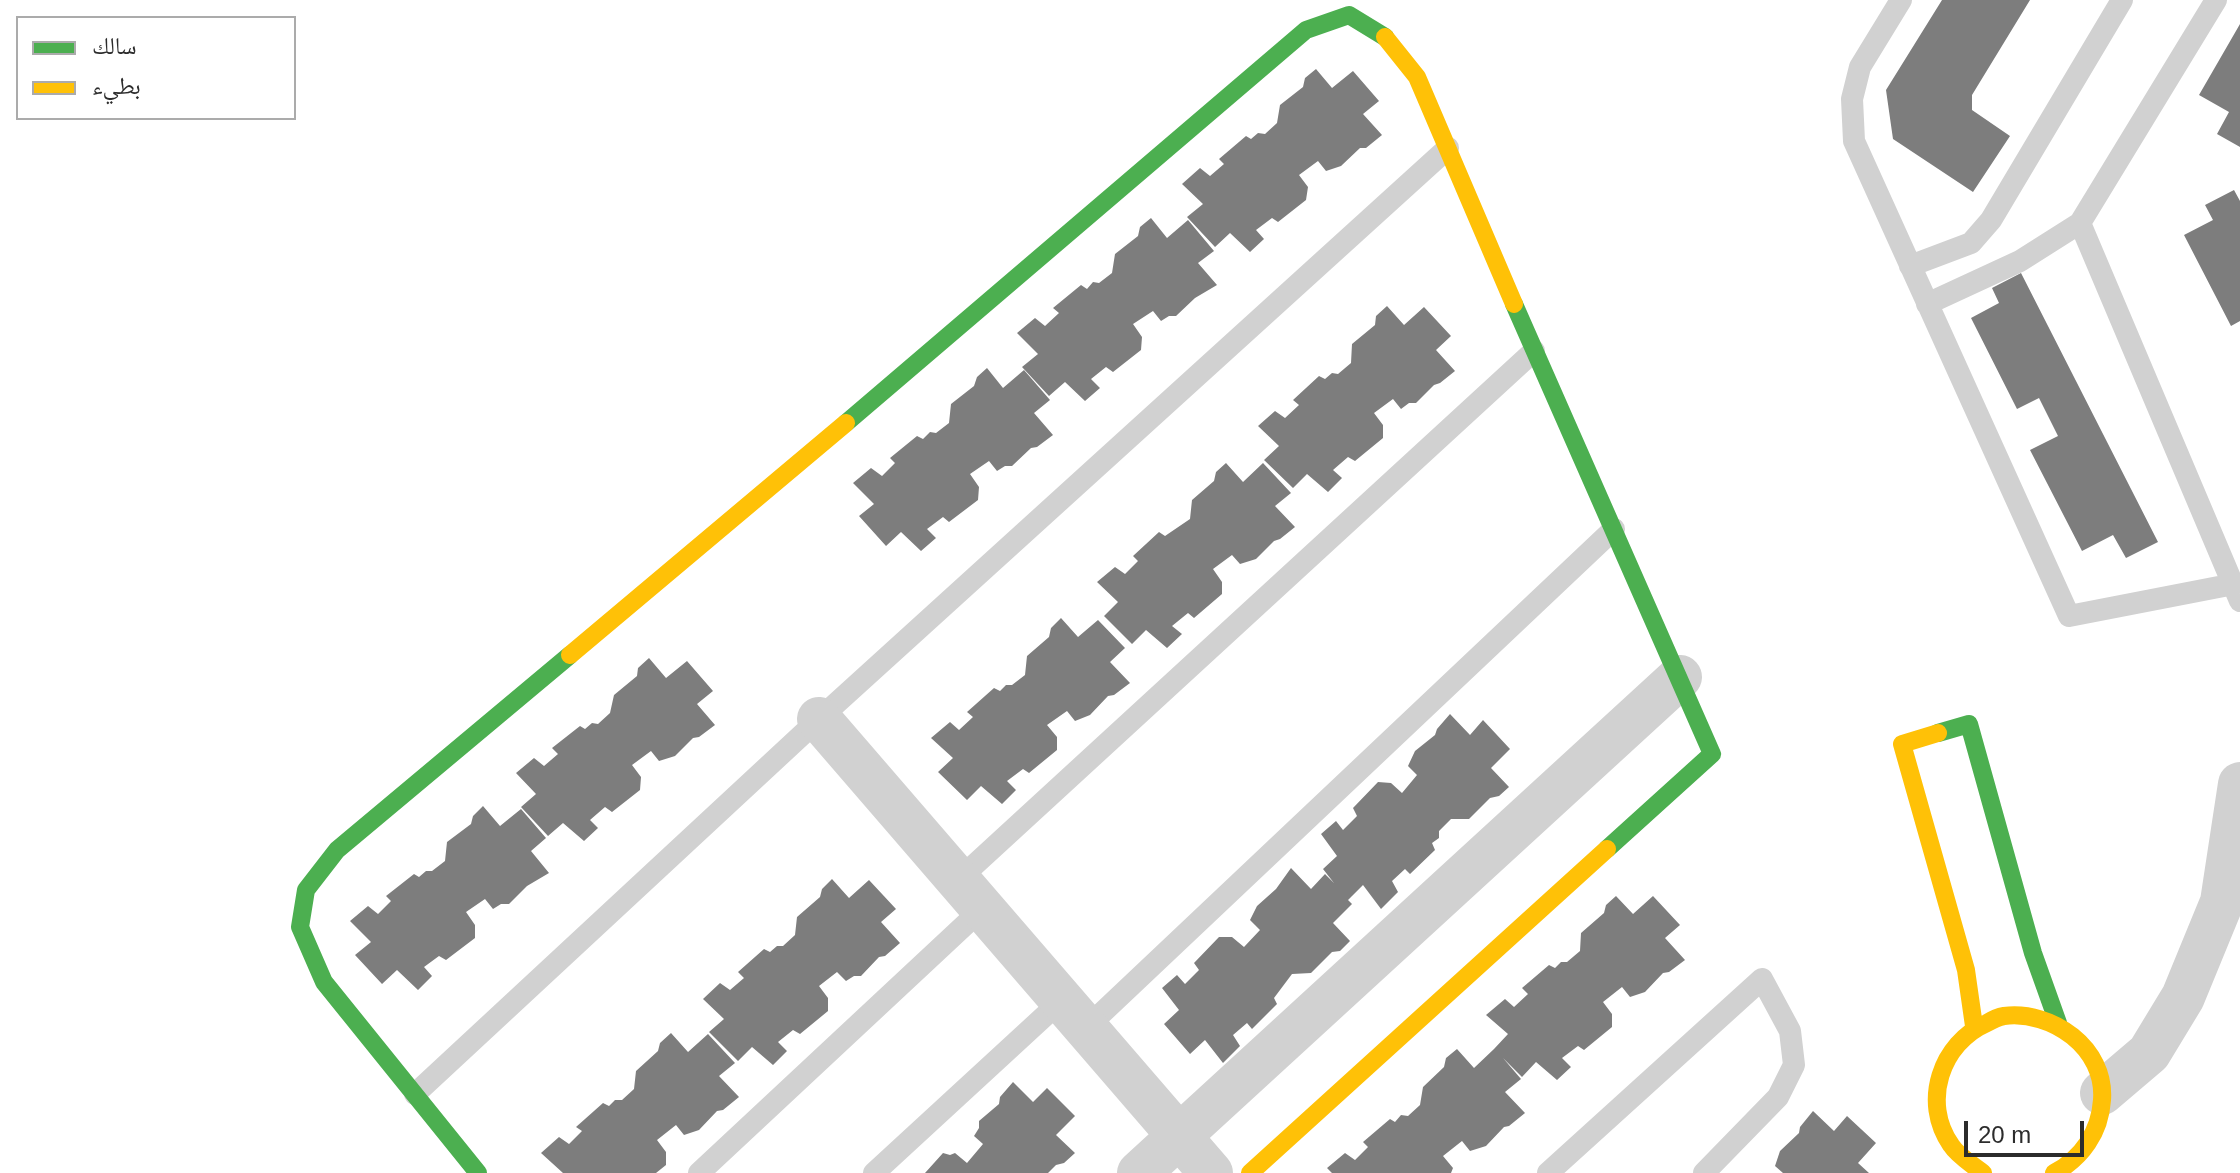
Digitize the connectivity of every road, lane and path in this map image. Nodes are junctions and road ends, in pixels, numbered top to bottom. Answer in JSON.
{"nodes":[{"id":1,"x":1901,"y":0,"type":"edge"},
{"id":2,"x":2122,"y":0,"type":"edge"},
{"id":3,"x":2216,"y":0,"type":"edge"},
{"id":4,"x":1448,"y":148,"type":"junction"},
{"id":5,"x":2080,"y":223,"type":"junction"},
{"id":6,"x":1910,"y":266,"type":"junction"},
{"id":7,"x":1927,"y":304,"type":"junction"},
{"id":8,"x":1534,"y":351,"type":"junction"},
{"id":9,"x":1614,"y":529,"type":"junction"},
{"id":10,"x":2237,"y":592,"type":"edge"},
{"id":11,"x":1680,"y":677,"type":"junction"},
{"id":12,"x":819,"y":719,"type":"junction"},
{"id":13,"x":2240,"y":784,"type":"edge"},
{"id":14,"x":970,"y":894,"type":"junction"},
{"id":15,"x":1074,"y":1014,"type":"junction"},
{"id":16,"x":2058,"y":1023,"type":"junction"},
{"id":17,"x":1974,"y":1026,"type":"junction"},
{"id":18,"x":2102,"y":1093,"type":"junction"},
{"id":19,"x":415,"y":1094,"type":"junction"},
{"id":20,"x":1179,"y":1136,"type":"junction"},
{"id":21,"x":1965,"y":1168,"type":"edge"},
{"id":22,"x":2060,"y":1171,"type":"edge"},
{"id":23,"x":478,"y":1173,"type":"edge"},
{"id":24,"x":699,"y":1173,"type":"edge"},
{"id":25,"x":874,"y":1173,"type":"edge"},
{"id":26,"x":1139,"y":1173,"type":"edge"},
{"id":27,"x":1211,"y":1173,"type":"edge"},
{"id":28,"x":1250,"y":1173,"type":"edge"},
{"id":29,"x":1548,"y":1173,"type":"edge"},
{"id":30,"x":1704,"y":1173,"type":"edge"},
{"id":31,"x":1983,"y":1173,"type":"edge"}],
"edges":[{"from":1,"to":6,"type":"lane"},
{"from":2,"to":6,"type":"lane"},
{"from":3,"to":5,"type":"lane"},
{"from":4,"to":8,"type":"street"},
{"from":4,"to":12,"type":"lane"},
{"from":4,"to":19,"type":"street"},
{"from":5,"to":7,"type":"lane"},
{"from":5,"to":10,"type":"lane"},
{"from":6,"to":7,"type":"lane"},
{"from":7,"to":10,"type":"lane"},
{"from":8,"to":9,"type":"street"},
{"from":8,"to":14,"type":"lane"},
{"from":9,"to":11,"type":"street"},
{"from":9,"to":15,"type":"lane"},
{"from":11,"to":20,"type":"street"},
{"from":11,"to":28,"type":"street"},
{"from":12,"to":14,"type":"street"},
{"from":12,"to":19,"type":"lane"},
{"from":13,"to":18,"type":"street"},
{"from":14,"to":15,"type":"street"},
{"from":14,"to":24,"type":"lane"},
{"from":15,"to":20,"type":"street"},
{"from":15,"to":25,"type":"lane"},
{"from":16,"to":17,"type":"street"},
{"from":16,"to":17,"type":"street"},
{"from":16,"to":18,"type":"street"},
{"from":17,"to":21,"type":"street"},
{"from":18,"to":22,"type":"street"},
{"from":19,"to":23,"type":"street"},
{"from":20,"to":26,"type":"street"},
{"from":20,"to":27,"type":"street"},
{"from":21,"to":31,"type":"street"},
{"from":29,"to":30,"type":"lane"}]}
